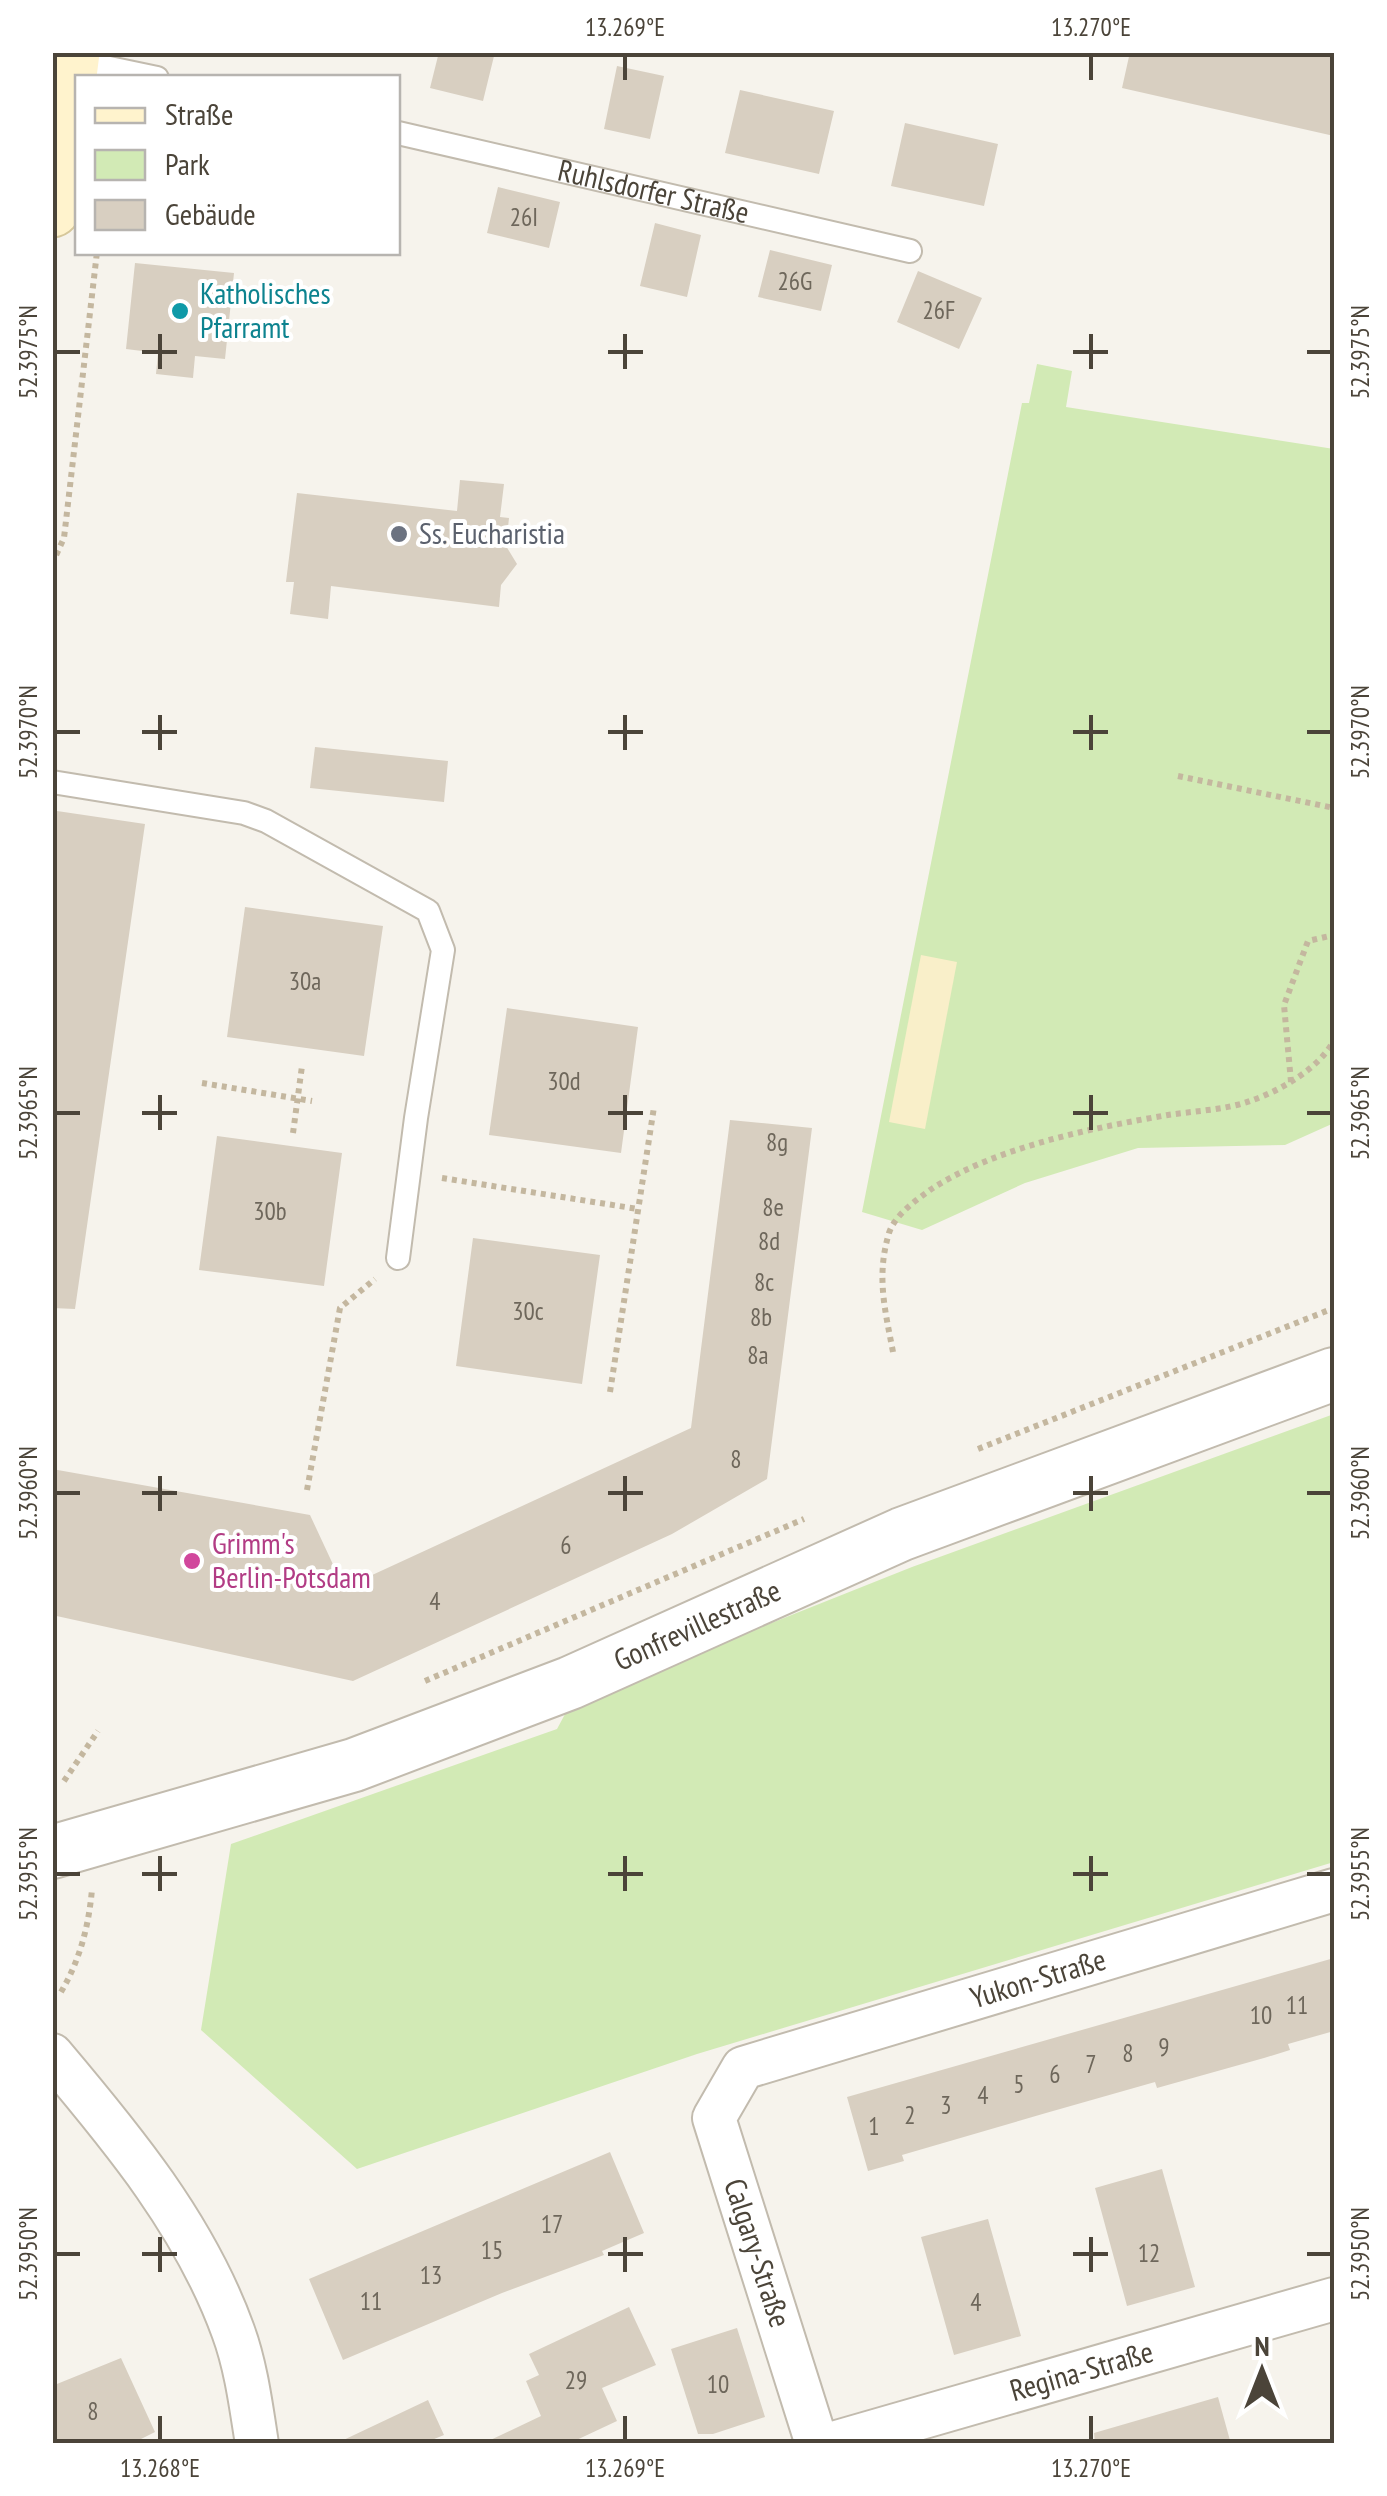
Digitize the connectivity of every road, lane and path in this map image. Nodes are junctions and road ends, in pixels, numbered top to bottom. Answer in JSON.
{"nodes":[{"id":1,"x":72,"y":56,"type":"edge"},
{"id":2,"x":145,"y":75,"type":"edge"},
{"id":3,"x":400,"y":133,"type":"edge"},
{"id":4,"x":52,"y":210,"type":"edge"},
{"id":5,"x":910,"y":251,"type":"dead end"},
{"id":6,"x":97,"y":255,"type":"edge"},
{"id":7,"x":52,"y":564,"type":"edge"},
{"id":8,"x":1178,"y":776,"type":"dead end"},
{"id":9,"x":52,"y":782,"type":"edge"},
{"id":10,"x":1334,"y":808,"type":"edge"},
{"id":11,"x":1334,"y":935,"type":"edge"},
{"id":12,"x":1334,"y":1040,"type":"edge"},
{"id":13,"x":302,"y":1066,"type":"dead end"},
{"id":14,"x":1292,"y":1082,"type":"junction"},
{"id":15,"x":202,"y":1083,"type":"dead end"},
{"id":16,"x":298,"y":1099,"type":"junction"},
{"id":17,"x":312,"y":1101,"type":"dead end"},
{"id":18,"x":654,"y":1107,"type":"dead end"},
{"id":19,"x":293,"y":1133,"type":"dead end"},
{"id":20,"x":409,"y":1173,"type":"junction"},
{"id":21,"x":638,"y":1210,"type":"junction"},
{"id":22,"x":398,"y":1258,"type":"joint"},
{"id":23,"x":893,"y":1352,"type":"dead end"},
{"id":24,"x":1334,"y":1374,"type":"edge"},
{"id":25,"x":610,"y":1392,"type":"dead end"},
{"id":26,"x":307,"y":1490,"type":"dead end"},
{"id":27,"x":98,"y":1731,"type":"dead end"},
{"id":28,"x":64,"y":1781,"type":"dead end"},
{"id":29,"x":52,"y":1852,"type":"edge"},
{"id":30,"x":92,"y":1888,"type":"dead end"},
{"id":31,"x":1334,"y":1890,"type":"edge"},
{"id":32,"x":62,"y":1992,"type":"dead end"},
{"id":33,"x":52,"y":2055,"type":"edge"},
{"id":34,"x":743,"y":2068,"type":"joint"},
{"id":35,"x":1334,"y":2299,"type":"edge"},
{"id":36,"x":257,"y":2444,"type":"edge"},
{"id":37,"x":817,"y":2444,"type":"edge"},
{"id":38,"x":830,"y":2444,"type":"edge"}],
"edges":[{"from":1,"to":2,"type":"lane"},
{"from":1,"to":4,"type":"main road"},
{"from":3,"to":5,"type":"lane","name":"Ruhlsdorfer Straße"},
{"from":6,"to":7,"type":"path"},
{"from":8,"to":10,"type":"path"},
{"from":9,"to":20,"type":"lane"},
{"from":11,"to":14,"type":"path"},
{"from":12,"to":14,"type":"path"},
{"from":13,"to":16,"type":"path"},
{"from":14,"to":23,"type":"path"},
{"from":15,"to":16,"type":"path"},
{"from":16,"to":17,"type":"path"},
{"from":16,"to":19,"type":"path"},
{"from":18,"to":21,"type":"path"},
{"from":20,"to":21,"type":"path"},
{"from":20,"to":22,"type":"lane"},
{"from":21,"to":25,"type":"path"},
{"from":22,"to":26,"type":"path"},
{"from":24,"to":29,"type":"street","name":"Gonfrevillestraße"},
{"from":27,"to":28,"type":"path"},
{"from":30,"to":32,"type":"path"},
{"from":31,"to":34,"type":"street","name":"Yukon-Straße"},
{"from":33,"to":36,"type":"street"},
{"from":34,"to":37,"type":"street","name":"Calgary-Straße"},
{"from":35,"to":38,"type":"street","name":"Regina-Straße"}]}
